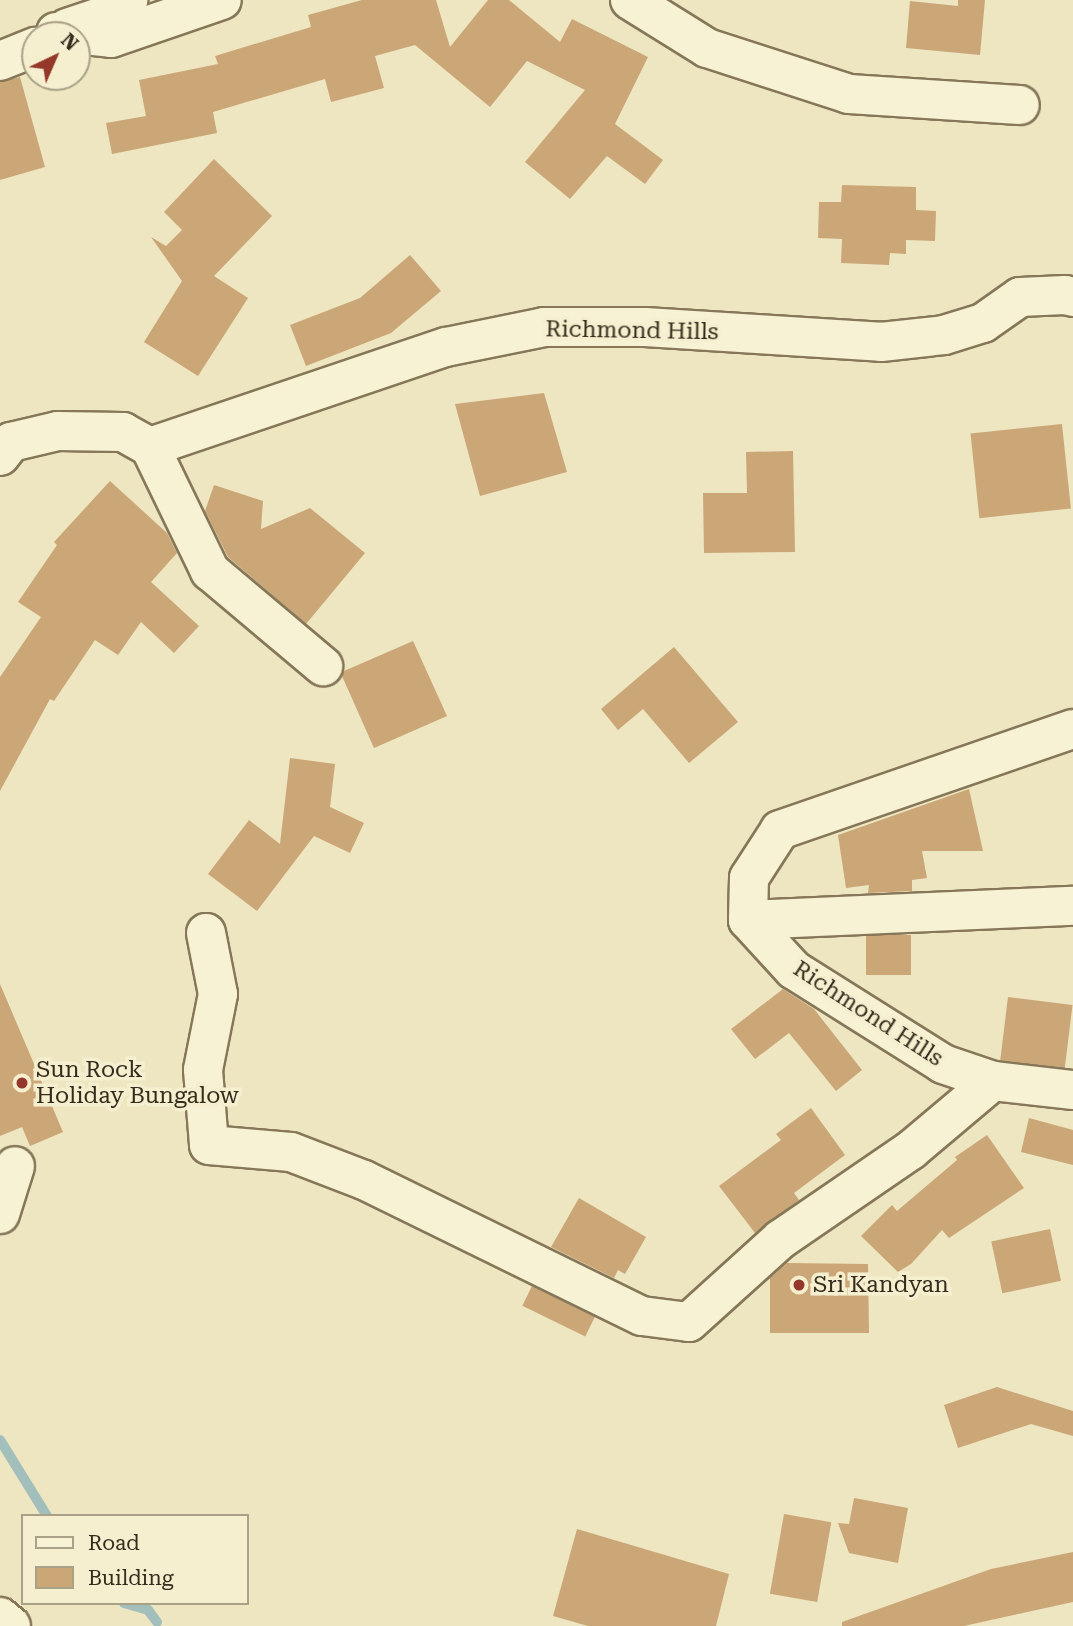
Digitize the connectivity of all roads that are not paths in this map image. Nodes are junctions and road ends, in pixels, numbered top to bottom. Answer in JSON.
{"nodes":[{"id":1,"x":128,"y":0,"type":"edge"},
{"id":2,"x":222,"y":0,"type":"edge"},
{"id":3,"x":630,"y":0,"type":"edge"},
{"id":4,"x":89,"y":21,"type":"edge"},
{"id":5,"x":91,"y":38,"type":"edge"},
{"id":6,"x":21,"y":51,"type":"edge"},
{"id":7,"x":0,"y":61,"type":"edge"},
{"id":8,"x":1020,"y":105,"type":"dead end"},
{"id":9,"x":1073,"y":297,"type":"edge"},
{"id":10,"x":150,"y":447,"type":"junction"},
{"id":11,"x":0,"y":456,"type":"edge"},
{"id":12,"x":323,"y":666,"type":"dead end"},
{"id":13,"x":1073,"y":729,"type":"edge"},
{"id":14,"x":1073,"y":906,"type":"edge"},
{"id":15,"x":748,"y":920,"type":"junction"},
{"id":16,"x":206,"y":933,"type":"dead end"},
{"id":17,"x":993,"y":1081,"type":"junction"},
{"id":18,"x":1073,"y":1090,"type":"edge"},
{"id":19,"x":15,"y":1166,"type":"dead end"},
{"id":20,"x":0,"y":1214,"type":"edge"},
{"id":21,"x":0,"y":1617,"type":"edge"},
{"id":22,"x":11,"y":1626,"type":"edge"}],
"edges":[{"from":1,"to":4,"type":"street"},
{"from":2,"to":5,"type":"street"},
{"from":3,"to":8,"type":"street"},
{"from":6,"to":7,"type":"street"},
{"from":9,"to":10,"type":"street","name":"Richmond Hills"},
{"from":10,"to":11,"type":"street"},
{"from":10,"to":12,"type":"street"},
{"from":13,"to":15,"type":"street"},
{"from":14,"to":15,"type":"street"},
{"from":15,"to":17,"type":"street","name":"Richmond Hills"},
{"from":16,"to":17,"type":"street"},
{"from":17,"to":18,"type":"street","name":"Richmond Hills"},
{"from":19,"to":20,"type":"street"},
{"from":21,"to":22,"type":"street"}]}
